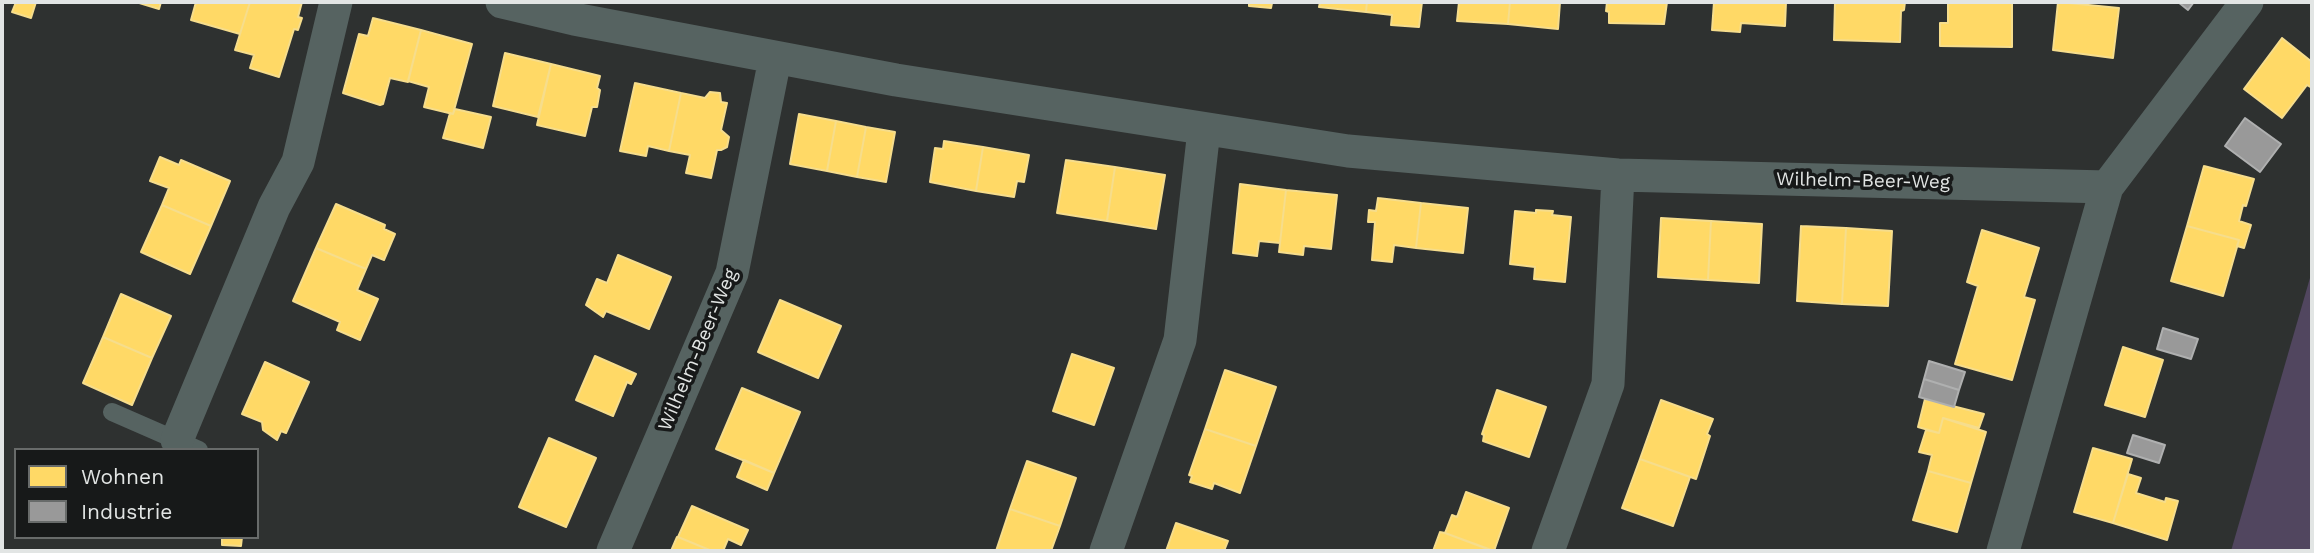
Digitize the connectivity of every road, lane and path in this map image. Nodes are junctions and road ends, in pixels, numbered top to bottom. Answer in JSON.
{"nodes":[{"id":1,"x":336,"y":2,"type":"edge"},
{"id":2,"x":502,"y":2,"type":"edge"},
{"id":3,"x":2247,"y":2,"type":"edge"},
{"id":4,"x":775,"y":59,"type":"junction"},
{"id":5,"x":1204,"y":130,"type":"junction"},
{"id":6,"x":1618,"y":175,"type":"junction"},
{"id":7,"x":2107,"y":187,"type":"junction"},
{"id":8,"x":112,"y":412,"type":"dead end"},
{"id":9,"x":188,"y":445,"type":"edge"},
{"id":10,"x":613,"y":551,"type":"edge"},
{"id":11,"x":1106,"y":551,"type":"edge"},
{"id":12,"x":1548,"y":551,"type":"edge"},
{"id":13,"x":2003,"y":551,"type":"edge"}],
"edges":[{"from":1,"to":9,"type":"street"},
{"from":2,"to":4,"type":"street","name":"Wilhelm-Beer-Weg"},
{"from":3,"to":7,"type":"street"},
{"from":4,"to":5,"type":"street","name":"Wilhelm-Beer-Weg"},
{"from":4,"to":10,"type":"street","name":"Wilhelm-Beer-Weg"},
{"from":5,"to":6,"type":"street","name":"Wilhelm-Beer-Weg"},
{"from":5,"to":11,"type":"street"},
{"from":6,"to":7,"type":"street","name":"Wilhelm-Beer-Weg"},
{"from":6,"to":12,"type":"street"},
{"from":7,"to":13,"type":"street"},
{"from":8,"to":9,"type":"lane"}]}
